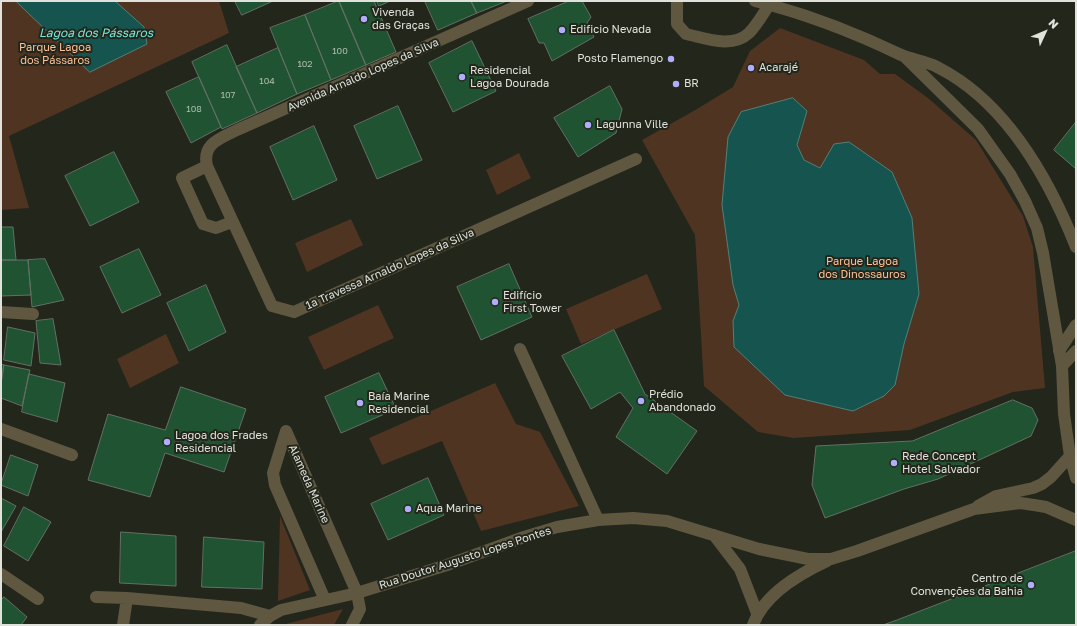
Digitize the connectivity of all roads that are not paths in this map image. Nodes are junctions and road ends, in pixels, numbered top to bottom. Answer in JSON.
{"nodes":[{"id":1,"x":528,"y":1,"type":"edge"},
{"id":2,"x":677,"y":1,"type":"edge"},
{"id":3,"x":755,"y":1,"type":"edge"},
{"id":4,"x":770,"y":4,"type":"junction"},
{"id":5,"x":904,"y":56,"type":"junction"},
{"id":6,"x":636,"y":159,"type":"dead end"},
{"id":7,"x":206,"y":161,"type":"junction"},
{"id":8,"x":232,"y":222,"type":"junction"},
{"id":9,"x":1076,"y":247,"type":"edge"},
{"id":10,"x":1,"y":312,"type":"edge"},
{"id":11,"x":33,"y":314,"type":"dead end"},
{"id":12,"x":1076,"y":325,"type":"edge"},
{"id":13,"x":520,"y":349,"type":"dead end"},
{"id":14,"x":1059,"y":351,"type":"junction"},
{"id":15,"x":1076,"y":351,"type":"edge"},
{"id":16,"x":1062,"y":366,"type":"junction"},
{"id":17,"x":1,"y":429,"type":"edge"},
{"id":18,"x":72,"y":455,"type":"dead end"},
{"id":19,"x":1070,"y":456,"type":"junction"},
{"id":20,"x":1076,"y":478,"type":"edge"},
{"id":21,"x":974,"y":509,"type":"junction"},
{"id":22,"x":598,"y":520,"type":"junction"},
{"id":23,"x":1076,"y":520,"type":"edge"},
{"id":24,"x":714,"y":535,"type":"junction"},
{"id":25,"x":831,"y":559,"type":"junction"},
{"id":26,"x":1,"y":574,"type":"edge"},
{"id":27,"x":357,"y":593,"type":"junction"},
{"id":28,"x":96,"y":597,"type":"dead end"},
{"id":29,"x":127,"y":598,"type":"junction"},
{"id":30,"x":38,"y":599,"type":"dead end"},
{"id":31,"x":325,"y":600,"type":"junction"},
{"id":32,"x":757,"y":613,"type":"junction"},
{"id":33,"x":270,"y":616,"type":"junction"},
{"id":34,"x":123,"y":625,"type":"edge"},
{"id":35,"x":260,"y":625,"type":"edge"},
{"id":36,"x":352,"y":625,"type":"edge"},
{"id":37,"x":753,"y":625,"type":"edge"}],
"edges":[{"from":1,"to":7,"type":"street","name":"Avenida Arnaldo Lopes da Silva"},
{"from":2,"to":4,"type":"street"},
{"from":3,"to":4,"type":"street"},
{"from":4,"to":5,"type":"street"},
{"from":5,"to":9,"type":"street"},
{"from":5,"to":14,"type":"street"},
{"from":6,"to":8,"type":"street","name":"1ª Travessa Arnaldo Lopes da Silva"},
{"from":7,"to":8,"type":"street","name":"1ª Travessa Arnaldo Lopes da Silva"},
{"from":7,"to":8,"type":"street"},
{"from":10,"to":11,"type":"street"},
{"from":12,"to":14,"type":"street"},
{"from":13,"to":22,"type":"street"},
{"from":14,"to":16,"type":"street"},
{"from":15,"to":16,"type":"street"},
{"from":16,"to":19,"type":"street"},
{"from":17,"to":18,"type":"street"},
{"from":19,"to":20,"type":"street"},
{"from":19,"to":21,"type":"street","name":"Rua Doutor Augusto Lopes Pontes"},
{"from":21,"to":23,"type":"street","name":"Rua Doutor Augusto Lopes Pontes"},
{"from":21,"to":25,"type":"street","name":"Rua Doutor Augusto Lopes Pontes"},
{"from":22,"to":24,"type":"street","name":"Rua Doutor Augusto Lopes Pontes"},
{"from":22,"to":27,"type":"street","name":"Rua Doutor Augusto Lopes Pontes"},
{"from":24,"to":25,"type":"street","name":"Rua Doutor Augusto Lopes Pontes"},
{"from":24,"to":32,"type":"street"},
{"from":25,"to":32,"type":"street"},
{"from":26,"to":30,"type":"street"},
{"from":27,"to":31,"type":"street","name":"Rua Doutor Augusto Lopes Pontes"},
{"from":27,"to":31,"type":"street","name":"Alameda Marine"},
{"from":27,"to":36,"type":"street"},
{"from":28,"to":29,"type":"street"},
{"from":29,"to":33,"type":"street"},
{"from":29,"to":34,"type":"street"},
{"from":31,"to":33,"type":"street","name":"Rua Doutor Augusto Lopes Pontes"},
{"from":32,"to":37,"type":"street"},
{"from":33,"to":35,"type":"street","name":"Rua Doutor Augusto Lopes Pontes"}]}
